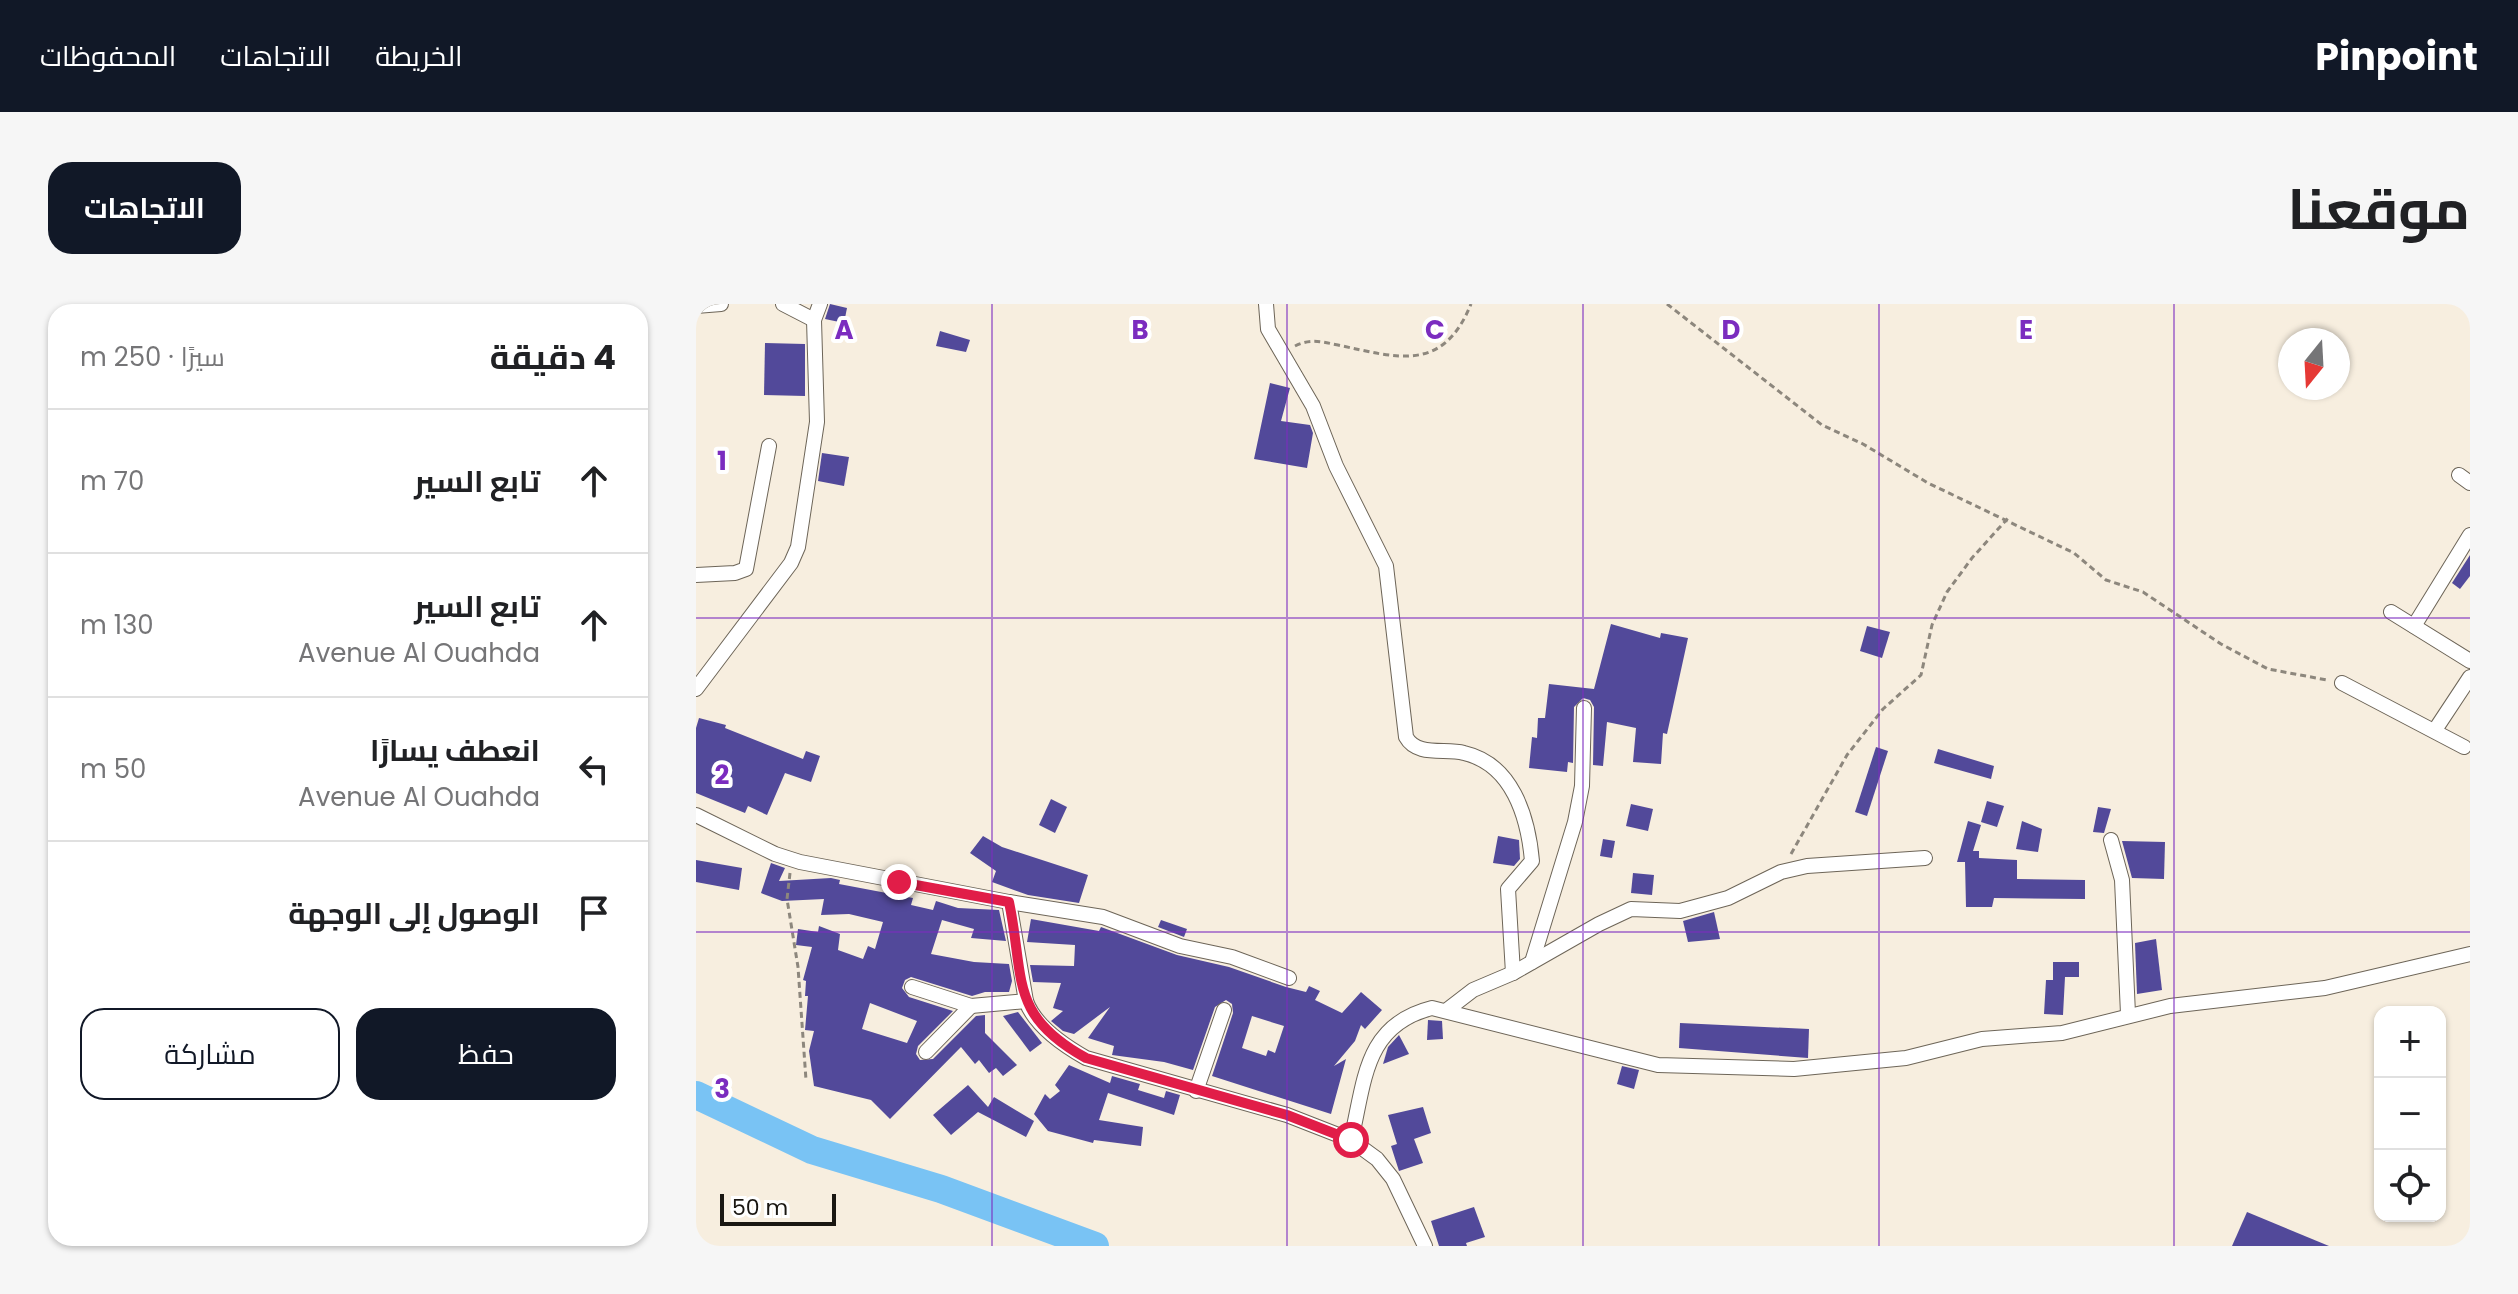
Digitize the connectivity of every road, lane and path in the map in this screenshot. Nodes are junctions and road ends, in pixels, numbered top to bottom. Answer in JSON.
{"nodes":[{"id":1,"x":721,"y":304,"type":"edge"},
{"id":2,"x":783,"y":304,"type":"edge"},
{"id":3,"x":820,"y":304,"type":"edge"},
{"id":4,"x":1266,"y":304,"type":"edge"},
{"id":5,"x":1471,"y":304,"type":"edge"},
{"id":6,"x":1667,"y":304,"type":"edge"},
{"id":7,"x":696,"y":306,"type":"edge"},
{"id":8,"x":814,"y":320,"type":"junction"},
{"id":9,"x":1282,"y":354,"type":"junction"},
{"id":10,"x":769,"y":446,"type":"dead end"},
{"id":11,"x":2008,"y":518,"type":"junction"},
{"id":12,"x":2470,"y":535,"type":"edge"},
{"id":13,"x":696,"y":575,"type":"edge"},
{"id":14,"x":2391,"y":612,"type":"dead end"},
{"id":15,"x":2414,"y":626,"type":"junction"},
{"id":16,"x":2470,"y":661,"type":"edge"},
{"id":17,"x":2470,"y":677,"type":"edge"},
{"id":18,"x":2342,"y":683,"type":"joint"},
{"id":19,"x":696,"y":689,"type":"edge"},
{"id":20,"x":1584,"y":708,"type":"dead end"},
{"id":21,"x":2435,"y":730,"type":"junction"},
{"id":22,"x":2464,"y":747,"type":"dead end"},
{"id":23,"x":696,"y":815,"type":"edge"},
{"id":24,"x":2111,"y":840,"type":"dead end"},
{"id":25,"x":1925,"y":858,"type":"dead end"},
{"id":26,"x":794,"y":860,"type":"junction"},
{"id":27,"x":1781,"y":872,"type":"junction"},
{"id":28,"x":1009,"y":902,"type":"junction"},
{"id":29,"x":2470,"y":954,"type":"edge"},
{"id":30,"x":1532,"y":962,"type":"junction"},
{"id":31,"x":1513,"y":973,"type":"junction"},
{"id":32,"x":1289,"y":978,"type":"dead end"},
{"id":33,"x":912,"y":987,"type":"dead end"},
{"id":34,"x":1026,"y":1001,"type":"junction"},
{"id":35,"x":971,"y":1006,"type":"junction"},
{"id":36,"x":1224,"y":1010,"type":"dead end"},
{"id":37,"x":1447,"y":1010,"type":"junction"},
{"id":38,"x":2128,"y":1014,"type":"junction"},
{"id":39,"x":926,"y":1052,"type":"dead end"},
{"id":40,"x":806,"y":1080,"type":"dead end"},
{"id":41,"x":1196,"y":1091,"type":"junction"},
{"id":42,"x":1351,"y":1140,"type":"junction"},
{"id":43,"x":1425,"y":1246,"type":"edge"}],
"edges":[{"from":1,"to":7,"type":"street"},
{"from":2,"to":8,"type":"street"},
{"from":3,"to":8,"type":"street"},
{"from":4,"to":9,"type":"street"},
{"from":5,"to":9,"type":"path"},
{"from":6,"to":11,"type":"path"},
{"from":8,"to":19,"type":"street"},
{"from":9,"to":31,"type":"street"},
{"from":10,"to":13,"type":"street"},
{"from":11,"to":18,"type":"path"},
{"from":11,"to":27,"type":"path"},
{"from":12,"to":15,"type":"street"},
{"from":14,"to":15,"type":"street"},
{"from":15,"to":16,"type":"street"},
{"from":17,"to":21,"type":"street"},
{"from":18,"to":21,"type":"street"},
{"from":20,"to":30,"type":"street"},
{"from":21,"to":22,"type":"street"},
{"from":23,"to":26,"type":"street"},
{"from":24,"to":38,"type":"street"},
{"from":25,"to":27,"type":"street"},
{"from":26,"to":28,"type":"street"},
{"from":26,"to":40,"type":"path"},
{"from":27,"to":30,"type":"street"},
{"from":28,"to":32,"type":"street"},
{"from":28,"to":34,"type":"street"},
{"from":29,"to":38,"type":"street"},
{"from":30,"to":31,"type":"street"},
{"from":31,"to":37,"type":"street"},
{"from":33,"to":35,"type":"street"},
{"from":34,"to":35,"type":"street"},
{"from":34,"to":41,"type":"street"},
{"from":35,"to":39,"type":"street"},
{"from":36,"to":41,"type":"street"},
{"from":37,"to":38,"type":"street"},
{"from":37,"to":42,"type":"street"},
{"from":41,"to":42,"type":"street"},
{"from":42,"to":43,"type":"street"}]}
